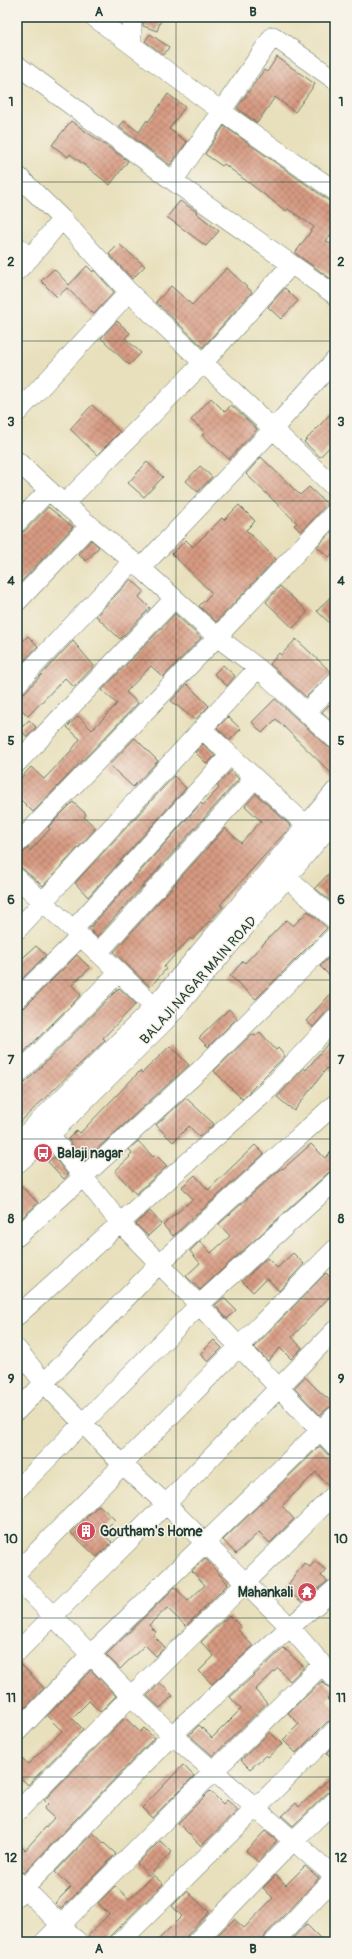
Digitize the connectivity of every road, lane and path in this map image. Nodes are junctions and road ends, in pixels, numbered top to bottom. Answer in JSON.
{"nodes":[{"id":1,"x":94,"y":17,"type":"edge"},
{"id":2,"x":132,"y":17,"type":"edge"},
{"id":3,"x":132,"y":43,"type":"junction"},
{"id":4,"x":17,"y":65,"type":"edge"},
{"id":5,"x":335,"y":80,"type":"edge"},
{"id":6,"x":221,"y":111,"type":"junction"},
{"id":7,"x":17,"y":175,"type":"edge"},
{"id":8,"x":173,"y":181,"type":"junction"},
{"id":9,"x":335,"y":191,"type":"edge"},
{"id":10,"x":62,"y":219,"type":"junction"},
{"id":11,"x":21,"y":258,"type":"edge"},
{"id":12,"x":291,"y":265,"type":"junction"},
{"id":13,"x":129,"y":292,"type":"junction"},
{"id":14,"x":335,"y":295,"type":"edge"},
{"id":15,"x":335,"y":360,"type":"edge"},
{"id":16,"x":203,"y":363,"type":"junction"},
{"id":17,"x":17,"y":413,"type":"edge"},
{"id":18,"x":274,"y":428,"type":"junction"},
{"id":19,"x":17,"y":461,"type":"edge"},
{"id":20,"x":335,"y":488,"type":"edge"},
{"id":21,"x":49,"y":490,"type":"junction"},
{"id":22,"x":64,"y":504,"type":"junction"},
{"id":23,"x":335,"y":512,"type":"edge"},
{"id":24,"x":17,"y":523,"type":"edge"},
{"id":25,"x":90,"y":525,"type":"junction"},
{"id":26,"x":136,"y":565,"type":"junction"},
{"id":27,"x":174,"y":599,"type":"junction"},
{"id":28,"x":17,"y":602,"type":"edge"},
{"id":29,"x":217,"y":637,"type":"junction"},
{"id":30,"x":258,"y":668,"type":"junction"},
{"id":31,"x":335,"y":682,"type":"edge"},
{"id":32,"x":17,"y":684,"type":"edge"},
{"id":33,"x":306,"y":712,"type":"junction"},
{"id":34,"x":202,"y":729,"type":"junction"},
{"id":35,"x":335,"y":740,"type":"edge"},
{"id":36,"x":230,"y":755,"type":"junction"},
{"id":37,"x":17,"y":763,"type":"edge"},
{"id":38,"x":255,"y":778,"type":"junction"},
{"id":39,"x":335,"y":791,"type":"edge"},
{"id":40,"x":335,"y":820,"type":"edge"},
{"id":41,"x":306,"y":825,"type":"junction"},
{"id":42,"x":17,"y":844,"type":"edge"},
{"id":43,"x":17,"y":878,"type":"edge"},
{"id":44,"x":287,"y":878,"type":"junction"},
{"id":45,"x":43,"y":903,"type":"junction"},
{"id":46,"x":335,"y":920,"type":"edge"},
{"id":47,"x":17,"y":930,"type":"edge"},
{"id":48,"x":77,"y":934,"type":"junction"},
{"id":49,"x":335,"y":936,"type":"edge"},
{"id":50,"x":98,"y":953,"type":"junction"},
{"id":51,"x":119,"y":972,"type":"junction"},
{"id":52,"x":17,"y":999,"type":"edge"},
{"id":53,"x":160,"y":1013,"type":"junction"},
{"id":54,"x":335,"y":1019,"type":"edge"},
{"id":55,"x":17,"y":1075,"type":"edge"},
{"id":56,"x":335,"y":1104,"type":"edge"},
{"id":57,"x":50,"y":1135,"type":"junction"},
{"id":58,"x":17,"y":1143,"type":"edge"},
{"id":59,"x":17,"y":1164,"type":"edge"},
{"id":60,"x":84,"y":1177,"type":"junction"},
{"id":61,"x":335,"y":1181,"type":"edge"},
{"id":62,"x":120,"y":1223,"type":"junction"},
{"id":63,"x":17,"y":1237,"type":"edge"},
{"id":64,"x":335,"y":1249,"type":"edge"},
{"id":65,"x":159,"y":1264,"type":"junction"},
{"id":66,"x":199,"y":1305,"type":"junction"},
{"id":67,"x":17,"y":1316,"type":"edge"},
{"id":68,"x":335,"y":1330,"type":"edge"},
{"id":69,"x":238,"y":1347,"type":"junction"},
{"id":70,"x":17,"y":1349,"type":"edge"},
{"id":71,"x":44,"y":1383,"type":"junction"},
{"id":72,"x":278,"y":1388,"type":"junction"},
{"id":73,"x":17,"y":1411,"type":"edge"},
{"id":74,"x":335,"y":1416,"type":"edge"},
{"id":75,"x":82,"y":1423,"type":"junction"},
{"id":76,"x":320,"y":1432,"type":"junction"},
{"id":77,"x":335,"y":1446,"type":"edge"},
{"id":78,"x":123,"y":1465,"type":"junction"},
{"id":79,"x":17,"y":1490,"type":"edge"},
{"id":80,"x":335,"y":1494,"type":"edge"},
{"id":81,"x":166,"y":1504,"type":"junction"},
{"id":82,"x":206,"y":1543,"type":"junction"},
{"id":83,"x":17,"y":1572,"type":"edge"},
{"id":84,"x":17,"y":1579,"type":"edge"},
{"id":85,"x":245,"y":1584,"type":"junction"},
{"id":86,"x":335,"y":1589,"type":"edge"},
{"id":87,"x":53,"y":1615,"type":"junction"},
{"id":88,"x":290,"y":1628,"type":"junction"},
{"id":89,"x":17,"y":1652,"type":"edge"},
{"id":90,"x":91,"y":1654,"type":"junction"},
{"id":91,"x":322,"y":1665,"type":"junction"},
{"id":92,"x":335,"y":1679,"type":"edge"},
{"id":93,"x":130,"y":1696,"type":"junction"},
{"id":94,"x":335,"y":1730,"type":"edge"},
{"id":95,"x":17,"y":1732,"type":"edge"},
{"id":96,"x":172,"y":1735,"type":"junction"},
{"id":97,"x":214,"y":1771,"type":"junction"},
{"id":98,"x":335,"y":1801,"type":"edge"},
{"id":99,"x":256,"y":1807,"type":"junction"},
{"id":100,"x":17,"y":1812,"type":"edge"},
{"id":101,"x":294,"y":1840,"type":"junction"},
{"id":102,"x":335,"y":1877,"type":"edge"},
{"id":103,"x":19,"y":1888,"type":"edge"},
{"id":104,"x":60,"y":1925,"type":"junction"},
{"id":105,"x":44,"y":1942,"type":"edge"},
{"id":106,"x":78,"y":1942,"type":"edge"},
{"id":107,"x":120,"y":1942,"type":"edge"},
{"id":108,"x":196,"y":1942,"type":"edge"},
{"id":109,"x":274,"y":1942,"type":"edge"}],
"edges":[{"from":1,"to":3,"type":"street"},
{"from":2,"to":3,"type":"street"},
{"from":3,"to":6,"type":"street"},
{"from":4,"to":8,"type":"street"},
{"from":5,"to":6,"type":"street"},
{"from":6,"to":8,"type":"street"},
{"from":6,"to":9,"type":"street"},
{"from":7,"to":10,"type":"street"},
{"from":8,"to":12,"type":"street"},
{"from":10,"to":11,"type":"street"},
{"from":10,"to":13,"type":"street"},
{"from":12,"to":14,"type":"street"},
{"from":12,"to":16,"type":"street"},
{"from":13,"to":16,"type":"street"},
{"from":13,"to":17,"type":"street"},
{"from":15,"to":18,"type":"street"},
{"from":16,"to":18,"type":"street"},
{"from":16,"to":22,"type":"street"},
{"from":18,"to":20,"type":"street"},
{"from":18,"to":26,"type":"street"},
{"from":19,"to":21,"type":"street"},
{"from":21,"to":22,"type":"street"},
{"from":21,"to":24,"type":"street"},
{"from":22,"to":25,"type":"street"},
{"from":23,"to":29,"type":"street"},
{"from":25,"to":26,"type":"street"},
{"from":25,"to":28,"type":"street"},
{"from":26,"to":27,"type":"street"},
{"from":26,"to":32,"type":"street"},
{"from":27,"to":29,"type":"street"},
{"from":27,"to":37,"type":"street"},
{"from":29,"to":30,"type":"street"},
{"from":29,"to":42,"type":"street"},
{"from":30,"to":33,"type":"street"},
{"from":30,"to":34,"type":"street"},
{"from":31,"to":33,"type":"street"},
{"from":33,"to":35,"type":"street"},
{"from":34,"to":36,"type":"street"},
{"from":34,"to":45,"type":"street"},
{"from":36,"to":38,"type":"street"},
{"from":36,"to":48,"type":"street"},
{"from":38,"to":41,"type":"street"},
{"from":38,"to":50,"type":"street"},
{"from":39,"to":41,"type":"street"},
{"from":40,"to":44,"type":"street","name":"BALAJI NAGAR MAIN ROAD"},
{"from":41,"to":53,"type":"street"},
{"from":43,"to":45,"type":"street"},
{"from":44,"to":46,"type":"street"},
{"from":44,"to":53,"type":"street","name":"BALAJI NAGAR MAIN ROAD"},
{"from":45,"to":47,"type":"street"},
{"from":45,"to":48,"type":"street"},
{"from":48,"to":50,"type":"street"},
{"from":48,"to":52,"type":"street"},
{"from":49,"to":60,"type":"street"},
{"from":50,"to":51,"type":"street"},
{"from":51,"to":53,"type":"street"},
{"from":51,"to":55,"type":"street"},
{"from":53,"to":57,"type":"street","name":"BALAJI NAGAR MAIN ROAD"},
{"from":53,"to":58,"type":"street"},
{"from":54,"to":62,"type":"street"},
{"from":56,"to":65,"type":"street"},
{"from":57,"to":59,"type":"street","name":"BALAJI NAGAR MAIN ROAD"},
{"from":57,"to":60,"type":"street"},
{"from":60,"to":62,"type":"street"},
{"from":60,"to":63,"type":"street"},
{"from":61,"to":66,"type":"street"},
{"from":62,"to":65,"type":"street"},
{"from":62,"to":67,"type":"street"},
{"from":64,"to":69,"type":"street"},
{"from":65,"to":66,"type":"street"},
{"from":65,"to":71,"type":"street"},
{"from":66,"to":69,"type":"street"},
{"from":66,"to":75,"type":"street"},
{"from":68,"to":72,"type":"street"},
{"from":69,"to":72,"type":"street"},
{"from":69,"to":78,"type":"street"},
{"from":70,"to":71,"type":"street"},
{"from":71,"to":73,"type":"street"},
{"from":71,"to":75,"type":"street"},
{"from":72,"to":76,"type":"street"},
{"from":72,"to":81,"type":"street"},
{"from":74,"to":76,"type":"street"},
{"from":75,"to":78,"type":"street"},
{"from":75,"to":79,"type":"street"},
{"from":76,"to":77,"type":"street"},
{"from":76,"to":82,"type":"street"},
{"from":78,"to":81,"type":"street"},
{"from":78,"to":83,"type":"street"},
{"from":80,"to":85,"type":"street"},
{"from":81,"to":82,"type":"street"},
{"from":81,"to":87,"type":"street"},
{"from":82,"to":85,"type":"street"},
{"from":82,"to":90,"type":"street"},
{"from":84,"to":87,"type":"street"},
{"from":85,"to":88,"type":"street"},
{"from":85,"to":93,"type":"street"},
{"from":86,"to":88,"type":"street"},
{"from":87,"to":89,"type":"street"},
{"from":87,"to":90,"type":"street"},
{"from":88,"to":91,"type":"street"},
{"from":88,"to":96,"type":"street"},
{"from":90,"to":93,"type":"street"},
{"from":90,"to":95,"type":"street"},
{"from":91,"to":92,"type":"street"},
{"from":91,"to":97,"type":"street"},
{"from":93,"to":96,"type":"street"},
{"from":93,"to":100,"type":"street"},
{"from":94,"to":99,"type":"street"},
{"from":96,"to":97,"type":"street"},
{"from":96,"to":103,"type":"street"},
{"from":97,"to":99,"type":"street"},
{"from":97,"to":104,"type":"street"},
{"from":98,"to":101,"type":"street"},
{"from":99,"to":101,"type":"street"},
{"from":99,"to":107,"type":"street"},
{"from":101,"to":102,"type":"street"},
{"from":101,"to":108,"type":"street"},
{"from":102,"to":109,"type":"street"},
{"from":103,"to":104,"type":"street"},
{"from":104,"to":105,"type":"street"},
{"from":104,"to":106,"type":"street"}]}
